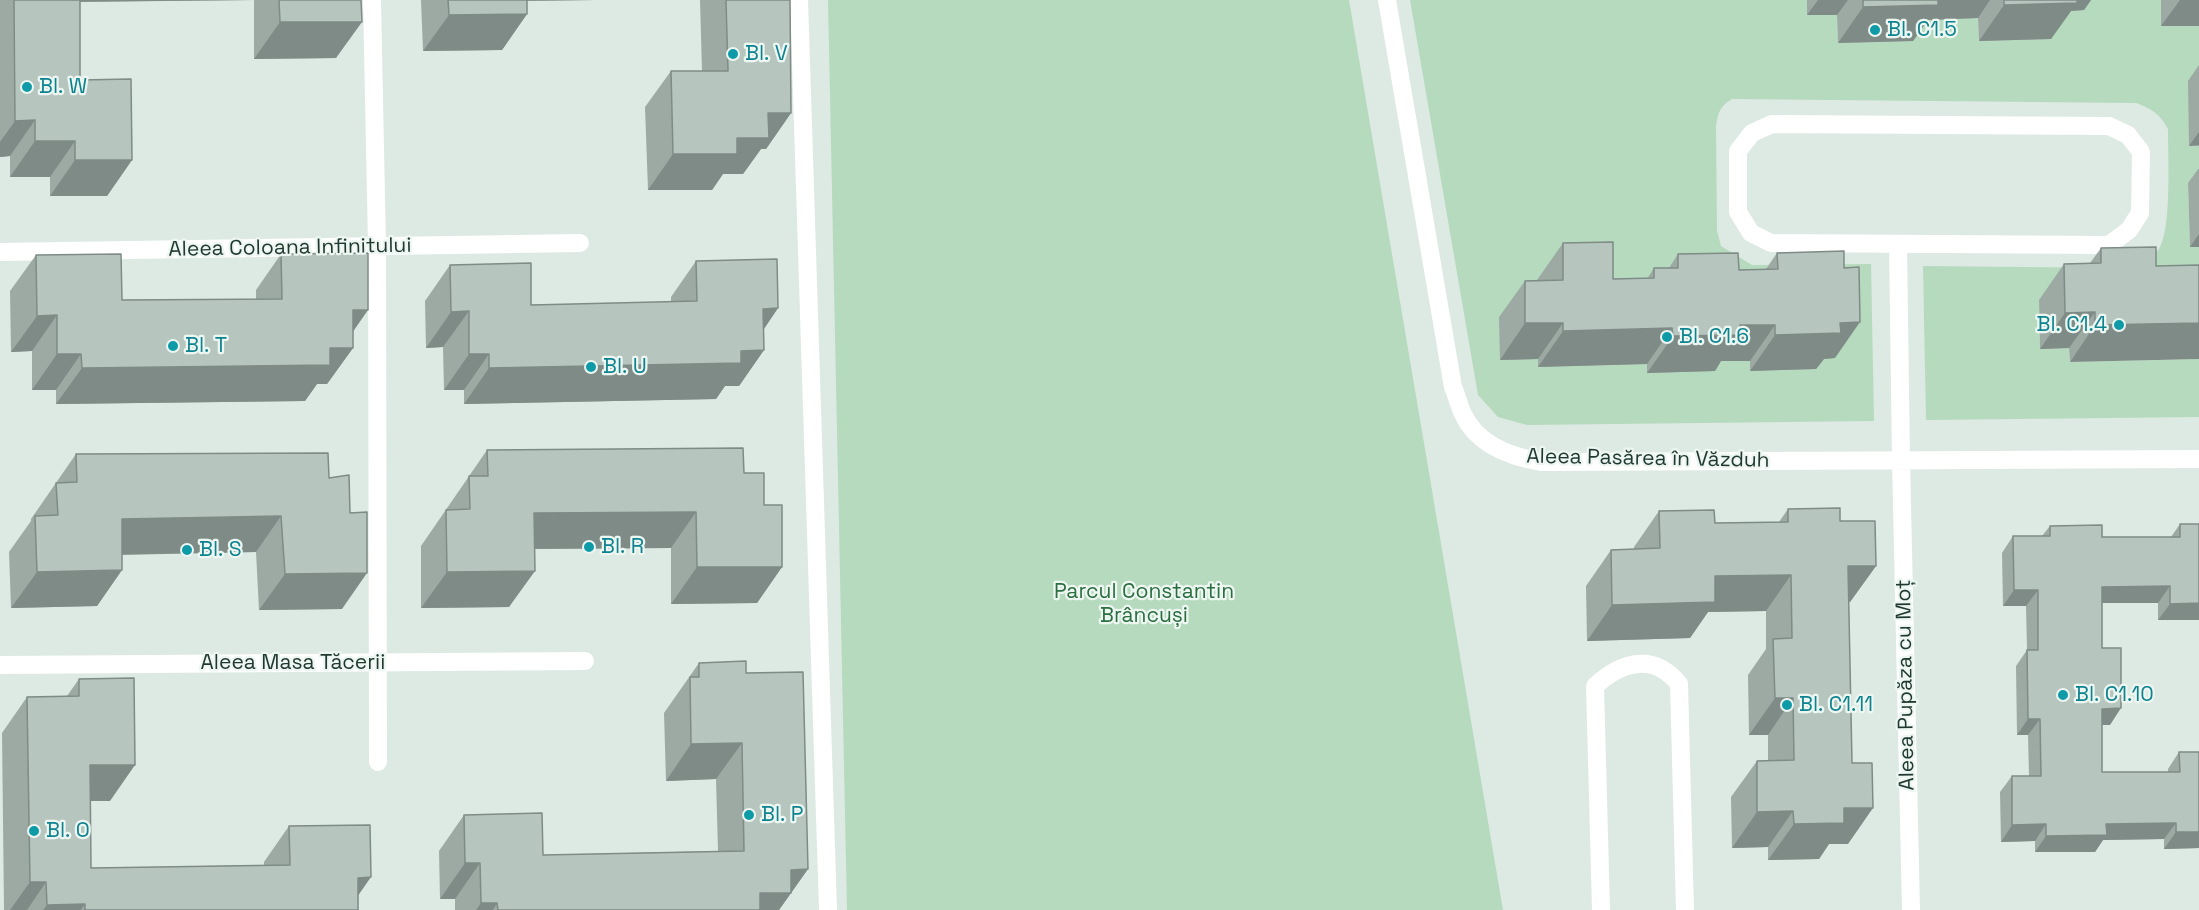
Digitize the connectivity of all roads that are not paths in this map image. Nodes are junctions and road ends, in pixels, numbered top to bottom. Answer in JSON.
{"nodes":[{"id":1,"x":372,"y":0,"type":"edge"},
{"id":2,"x":799,"y":0,"type":"edge"},
{"id":3,"x":1387,"y":0,"type":"edge"},
{"id":4,"x":580,"y":243,"type":"dead end"},
{"id":5,"x":1898,"y":244,"type":"junction"},
{"id":6,"x":377,"y":246,"type":"junction"},
{"id":7,"x":0,"y":252,"type":"edge"},
{"id":8,"x":2199,"y":459,"type":"edge"},
{"id":9,"x":1901,"y":460,"type":"junction"},
{"id":10,"x":585,"y":661,"type":"dead end"},
{"id":11,"x":377,"y":663,"type":"junction"},
{"id":12,"x":0,"y":665,"type":"edge"},
{"id":13,"x":378,"y":762,"type":"dead end"},
{"id":14,"x":828,"y":910,"type":"edge"},
{"id":15,"x":1601,"y":910,"type":"edge"},
{"id":16,"x":1685,"y":910,"type":"edge"},
{"id":17,"x":1911,"y":910,"type":"edge"}],
"edges":[{"from":1,"to":6,"type":"street"},
{"from":2,"to":14,"type":"street"},
{"from":3,"to":9,"type":"street","name":"Aleea Pasărea în Văzduh"},
{"from":4,"to":6,"type":"street","name":"Aleea Coloana Infinitului"},
{"from":5,"to":5,"type":"street"},
{"from":5,"to":9,"type":"street","name":"Aleea Pupăza cu Moț"},
{"from":6,"to":7,"type":"street","name":"Aleea Coloana Infinitului"},
{"from":6,"to":11,"type":"street"},
{"from":8,"to":9,"type":"street","name":"Aleea Pasărea în Văzduh"},
{"from":9,"to":17,"type":"street","name":"Aleea Pupăza cu Moț"},
{"from":10,"to":11,"type":"street","name":"Aleea Masa Tăcerii"},
{"from":11,"to":12,"type":"street","name":"Aleea Masa Tăcerii"},
{"from":11,"to":13,"type":"street"},
{"from":15,"to":16,"type":"street"}]}
